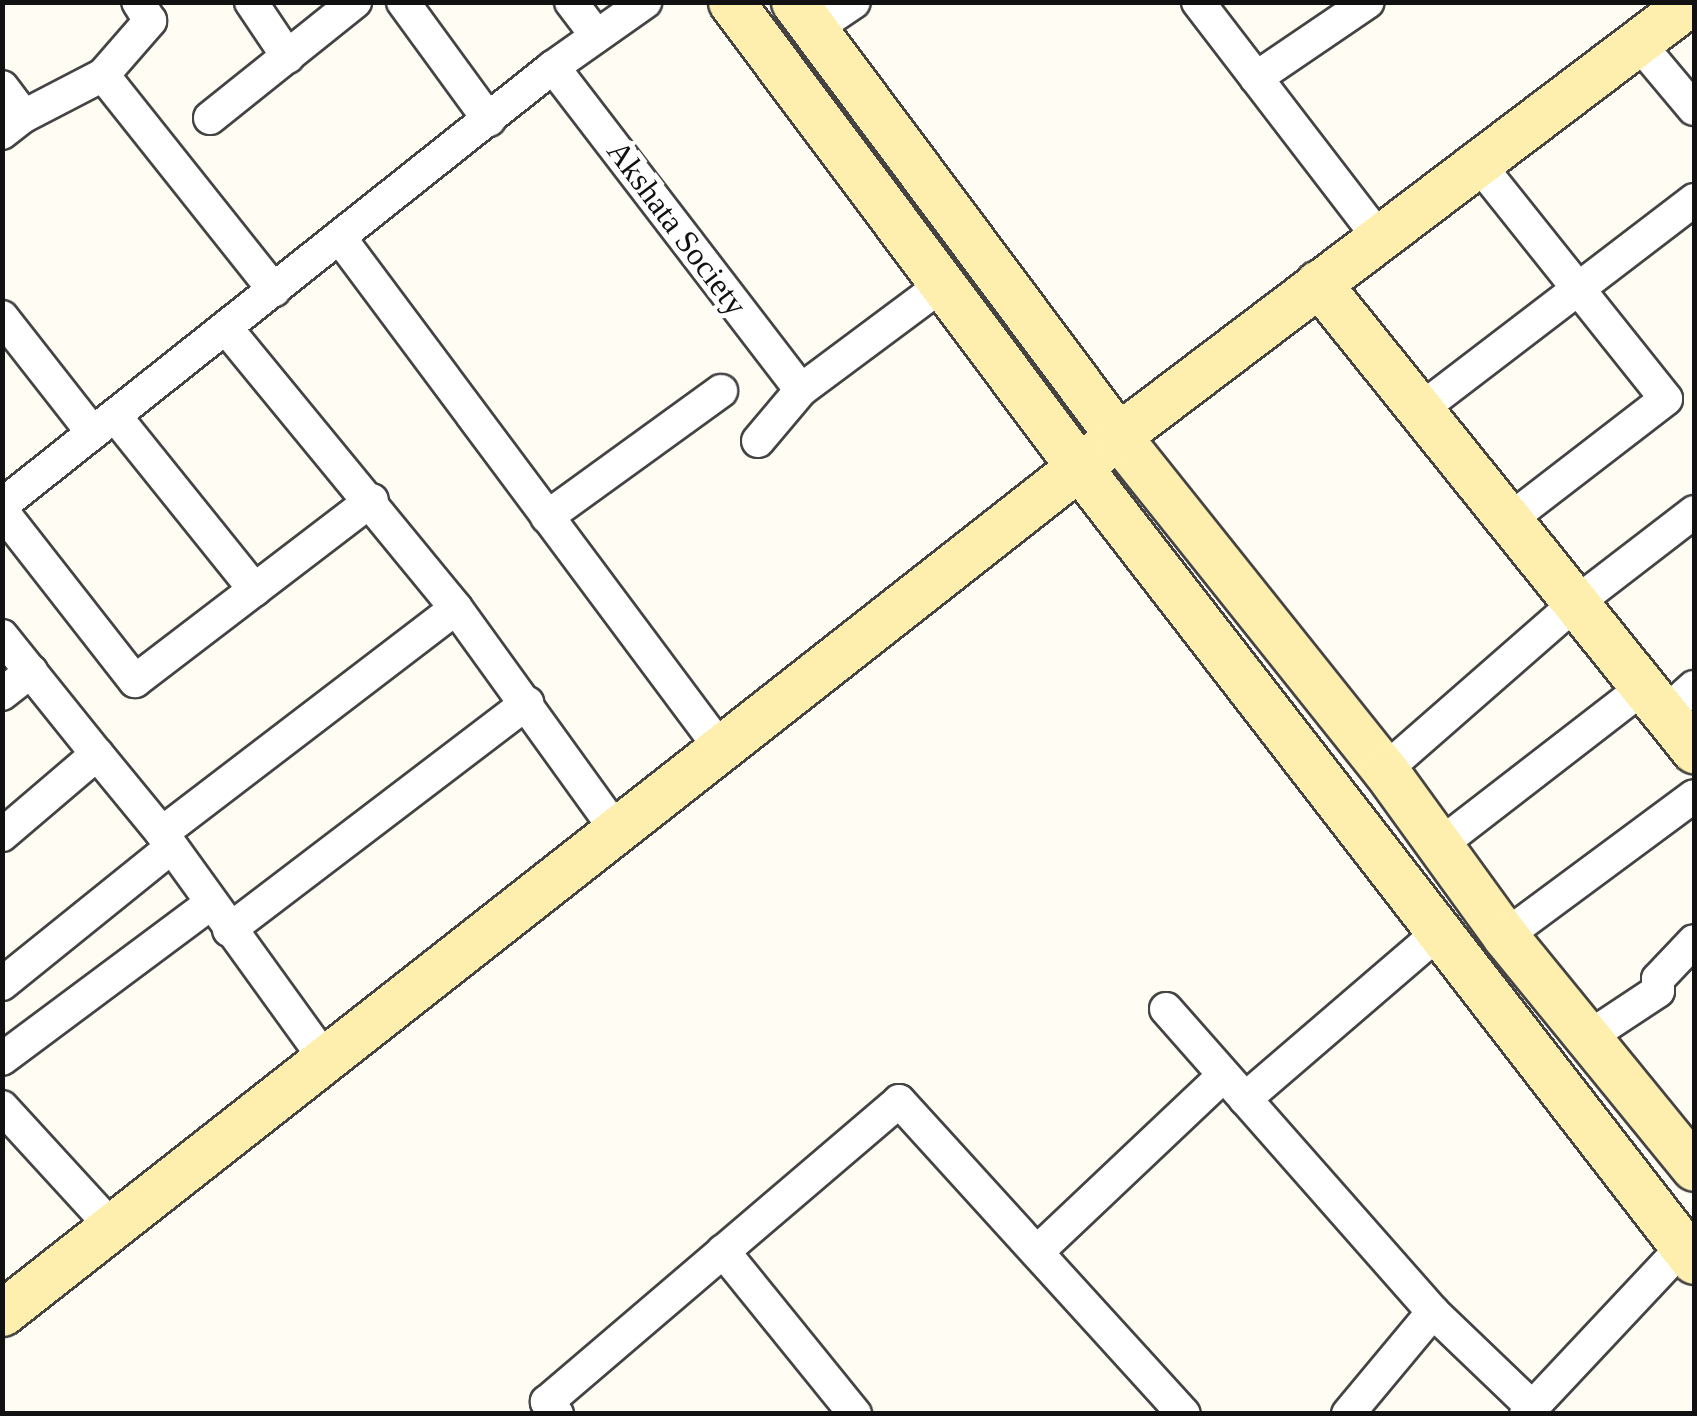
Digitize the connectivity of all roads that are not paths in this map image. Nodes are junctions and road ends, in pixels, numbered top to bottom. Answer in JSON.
{"nodes":[{"id":1,"x":138,"y":2,"type":"edge"},
{"id":2,"x":250,"y":2,"type":"edge"},
{"id":3,"x":355,"y":2,"type":"edge"},
{"id":4,"x":403,"y":2,"type":"edge"},
{"id":5,"x":571,"y":2,"type":"edge"},
{"id":6,"x":645,"y":2,"type":"edge"},
{"id":7,"x":731,"y":2,"type":"edge"},
{"id":8,"x":854,"y":2,"type":"edge"},
{"id":9,"x":1198,"y":2,"type":"edge"},
{"id":10,"x":1368,"y":2,"type":"edge"},
{"id":11,"x":1691,"y":2,"type":"edge"},
{"id":12,"x":804,"y":16,"type":"edge"},
{"id":13,"x":596,"y":35,"type":"junction"},
{"id":14,"x":1636,"y":40,"type":"junction"},
{"id":15,"x":288,"y":57,"type":"junction"},
{"id":16,"x":553,"y":66,"type":"junction"},
{"id":17,"x":103,"y":76,"type":"junction"},
{"id":18,"x":1256,"y":78,"type":"junction"},
{"id":19,"x":2,"y":86,"type":"edge"},
{"id":20,"x":1694,"y":110,"type":"edge"},
{"id":21,"x":210,"y":118,"type":"dead end"},
{"id":22,"x":488,"y":120,"type":"junction"},
{"id":23,"x":13,"y":125,"type":"edge"},
{"id":24,"x":1477,"y":162,"type":"junction"},
{"id":25,"x":1694,"y":200,"type":"edge"},
{"id":26,"x":1378,"y":237,"type":"junction"},
{"id":27,"x":340,"y":238,"type":"junction"},
{"id":28,"x":1318,"y":282,"type":"junction"},
{"id":29,"x":942,"y":285,"type":"junction"},
{"id":30,"x":274,"y":290,"type":"junction"},
{"id":31,"x":1579,"y":290,"type":"junction"},
{"id":32,"x":2,"y":317,"type":"edge"},
{"id":33,"x":226,"y":328,"type":"junction"},
{"id":34,"x":801,"y":390,"type":"junction"},
{"id":35,"x":721,"y":391,"type":"dead end"},
{"id":36,"x":1680,"y":400,"type":"edge"},
{"id":37,"x":1421,"y":410,"type":"junction"},
{"id":38,"x":104,"y":424,"type":"junction"},
{"id":39,"x":1118,"y":436,"type":"junction"},
{"id":40,"x":758,"y":441,"type":"dead end"},
{"id":41,"x":1079,"y":467,"type":"junction"},
{"id":42,"x":372,"y":500,"type":"junction"},
{"id":43,"x":2,"y":508,"type":"edge"},
{"id":44,"x":1694,"y":512,"type":"edge"},
{"id":45,"x":547,"y":517,"type":"junction"},
{"id":46,"x":1509,"y":520,"type":"junction"},
{"id":47,"x":255,"y":590,"type":"junction"},
{"id":48,"x":1576,"y":603,"type":"junction"},
{"id":49,"x":456,"y":608,"type":"junction"},
{"id":50,"x":2,"y":636,"type":"edge"},
{"id":51,"x":31,"y":672,"type":"junction"},
{"id":52,"x":2,"y":694,"type":"edge"},
{"id":53,"x":1668,"y":695,"type":"edge"},
{"id":54,"x":527,"y":703,"type":"junction"},
{"id":55,"x":721,"y":749,"type":"junction"},
{"id":56,"x":1694,"y":750,"type":"edge"},
{"id":57,"x":97,"y":754,"type":"junction"},
{"id":58,"x":1386,"y":770,"type":"junction"},
{"id":59,"x":1694,"y":796,"type":"edge"},
{"id":60,"x":617,"y":830,"type":"junction"},
{"id":61,"x":2,"y":835,"type":"edge"},
{"id":62,"x":167,"y":840,"type":"junction"},
{"id":63,"x":1437,"y":848,"type":"junction"},
{"id":64,"x":220,"y":916,"type":"junction"},
{"id":65,"x":1439,"y":932,"type":"junction"},
{"id":66,"x":1505,"y":936,"type":"junction"},
{"id":67,"x":1694,"y":941,"type":"edge"},
{"id":68,"x":2,"y":984,"type":"edge"},
{"id":69,"x":1166,"y":1009,"type":"dead end"},
{"id":70,"x":1588,"y":1038,"type":"junction"},
{"id":71,"x":2,"y":1059,"type":"edge"},
{"id":72,"x":325,"y":1060,"type":"junction"},
{"id":73,"x":1235,"y":1087,"type":"junction"},
{"id":74,"x":2,"y":1106,"type":"edge"},
{"id":75,"x":1694,"y":1168,"type":"edge"},
{"id":76,"x":112,"y":1226,"type":"junction"},
{"id":77,"x":723,"y":1252,"type":"junction"},
{"id":78,"x":1037,"y":1252,"type":"junction"},
{"id":79,"x":1689,"y":1254,"type":"edge"},
{"id":80,"x":1433,"y":1312,"type":"junction"},
{"id":81,"x":2,"y":1313,"type":"edge"},
{"id":82,"x":1529,"y":1410,"type":"edge"},
{"id":83,"x":557,"y":1414,"type":"edge"},
{"id":84,"x":855,"y":1414,"type":"edge"},
{"id":85,"x":1184,"y":1414,"type":"edge"},
{"id":86,"x":1348,"y":1414,"type":"edge"}],
"edges":[{"from":1,"to":17,"type":"street"},
{"from":2,"to":15,"type":"street"},
{"from":3,"to":15,"type":"street"},
{"from":4,"to":22,"type":"street"},
{"from":5,"to":13,"type":"street"},
{"from":6,"to":13,"type":"street"},
{"from":7,"to":29,"type":"street"},
{"from":8,"to":12,"type":"street"},
{"from":9,"to":18,"type":"street"},
{"from":10,"to":18,"type":"street"},
{"from":11,"to":14,"type":"street"},
{"from":12,"to":39,"type":"street"},
{"from":13,"to":16,"type":"street"},
{"from":14,"to":20,"type":"street"},
{"from":14,"to":24,"type":"street"},
{"from":15,"to":21,"type":"street"},
{"from":16,"to":22,"type":"street"},
{"from":16,"to":34,"type":"street","name":"Akshata Society"},
{"from":17,"to":23,"type":"street"},
{"from":17,"to":30,"type":"street"},
{"from":18,"to":26,"type":"street"},
{"from":19,"to":23,"type":"street"},
{"from":22,"to":27,"type":"street"},
{"from":24,"to":26,"type":"street"},
{"from":24,"to":31,"type":"street"},
{"from":25,"to":31,"type":"street"},
{"from":26,"to":28,"type":"street"},
{"from":27,"to":30,"type":"street"},
{"from":27,"to":45,"type":"street"},
{"from":28,"to":37,"type":"street"},
{"from":28,"to":39,"type":"street"},
{"from":29,"to":34,"type":"street"},
{"from":29,"to":41,"type":"street"},
{"from":30,"to":33,"type":"street"},
{"from":31,"to":36,"type":"street"},
{"from":31,"to":37,"type":"street"},
{"from":32,"to":38,"type":"street"},
{"from":33,"to":38,"type":"street"},
{"from":33,"to":42,"type":"street"},
{"from":34,"to":40,"type":"street"},
{"from":35,"to":45,"type":"street"},
{"from":36,"to":46,"type":"street"},
{"from":37,"to":46,"type":"street"},
{"from":38,"to":43,"type":"street"},
{"from":38,"to":47,"type":"street"},
{"from":39,"to":41,"type":"street"},
{"from":39,"to":58,"type":"street"},
{"from":41,"to":55,"type":"street"},
{"from":41,"to":65,"type":"street"},
{"from":42,"to":47,"type":"street"},
{"from":42,"to":49,"type":"street"},
{"from":43,"to":47,"type":"street"},
{"from":44,"to":48,"type":"street"},
{"from":45,"to":55,"type":"street"},
{"from":46,"to":48,"type":"street"},
{"from":48,"to":53,"type":"street"},
{"from":48,"to":58,"type":"street"},
{"from":49,"to":54,"type":"street"},
{"from":49,"to":62,"type":"street"},
{"from":50,"to":51,"type":"street"},
{"from":51,"to":52,"type":"street"},
{"from":51,"to":57,"type":"street"},
{"from":53,"to":56,"type":"street"},
{"from":53,"to":63,"type":"street"},
{"from":54,"to":60,"type":"street"},
{"from":54,"to":64,"type":"street"},
{"from":55,"to":60,"type":"street"},
{"from":57,"to":61,"type":"street"},
{"from":57,"to":62,"type":"street"},
{"from":58,"to":63,"type":"street"},
{"from":59,"to":66,"type":"street"},
{"from":60,"to":72,"type":"street"},
{"from":62,"to":64,"type":"street"},
{"from":62,"to":68,"type":"street"},
{"from":63,"to":66,"type":"street"},
{"from":64,"to":71,"type":"street"},
{"from":64,"to":72,"type":"street"},
{"from":65,"to":73,"type":"street"},
{"from":65,"to":79,"type":"street"},
{"from":66,"to":70,"type":"street"},
{"from":67,"to":70,"type":"street"},
{"from":69,"to":73,"type":"street"},
{"from":70,"to":75,"type":"street"},
{"from":72,"to":76,"type":"street"},
{"from":73,"to":78,"type":"street"},
{"from":73,"to":80,"type":"street"},
{"from":74,"to":76,"type":"street"},
{"from":76,"to":81,"type":"street"},
{"from":77,"to":78,"type":"street"},
{"from":77,"to":83,"type":"street"},
{"from":77,"to":84,"type":"street"},
{"from":78,"to":85,"type":"street"},
{"from":79,"to":82,"type":"street"},
{"from":80,"to":82,"type":"street"},
{"from":80,"to":86,"type":"street"}]}
